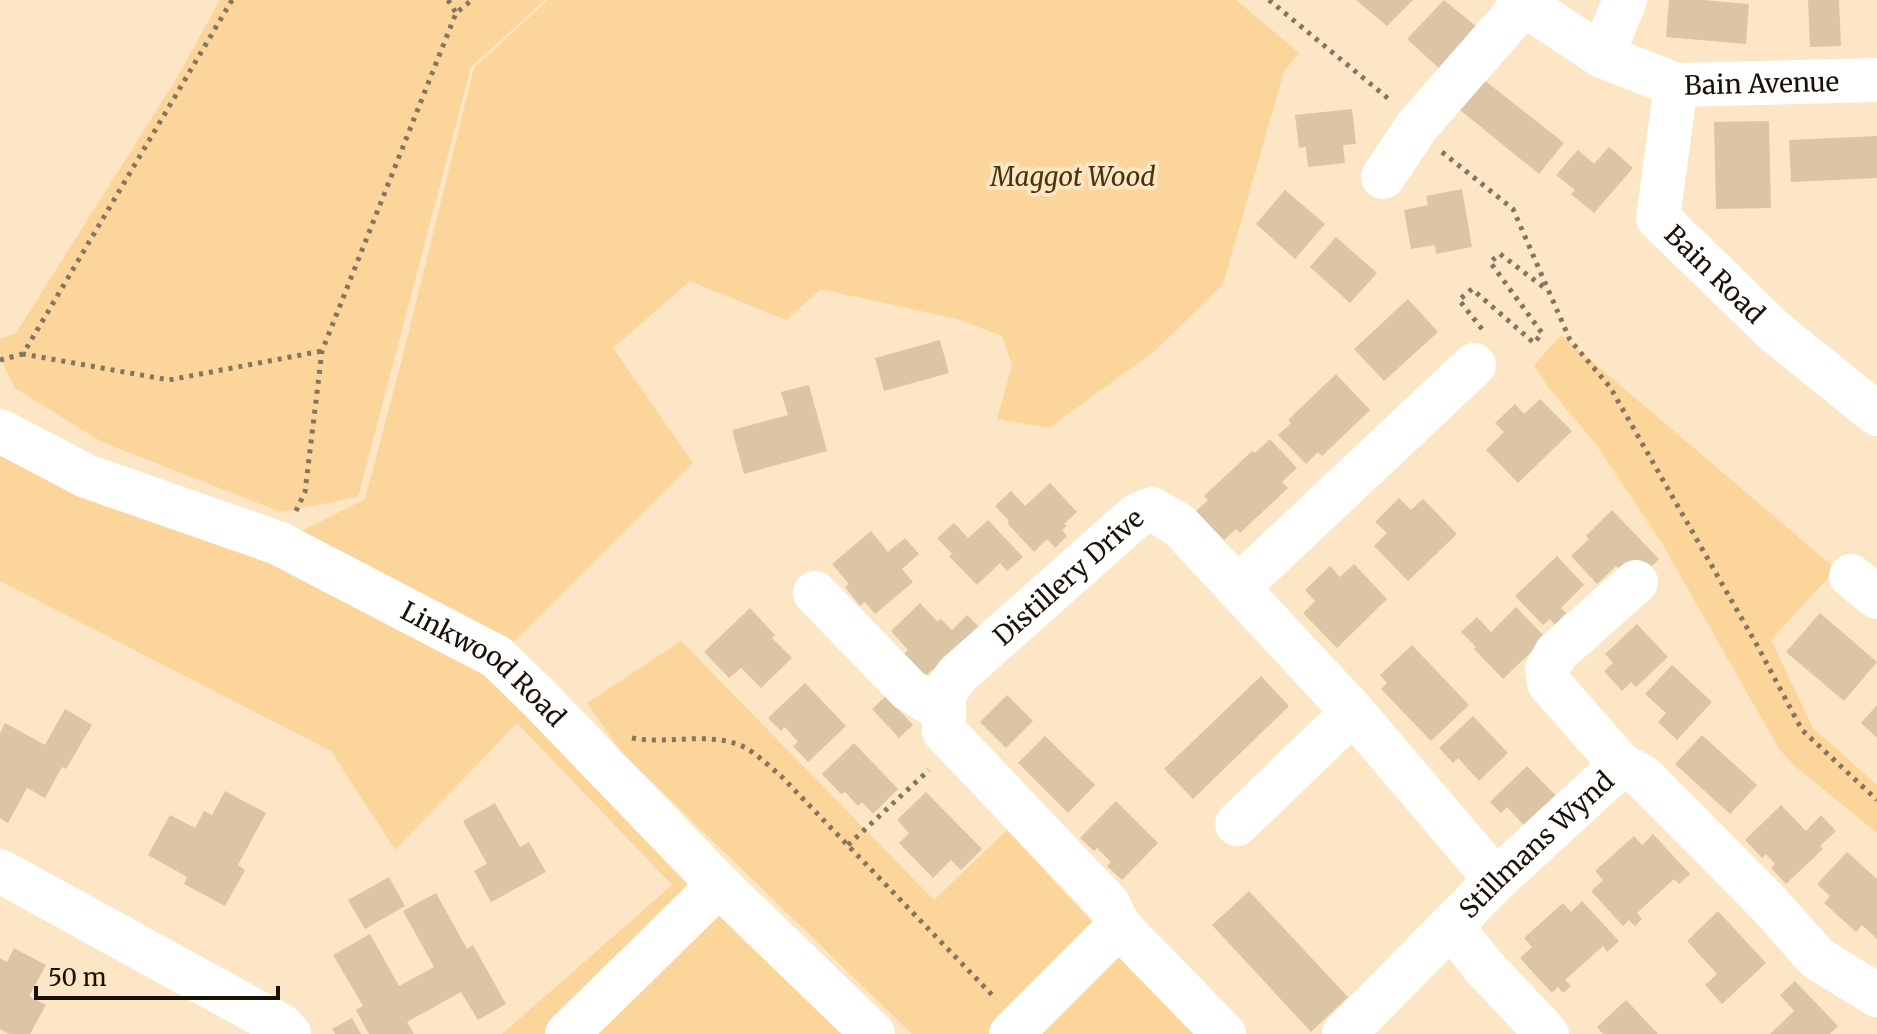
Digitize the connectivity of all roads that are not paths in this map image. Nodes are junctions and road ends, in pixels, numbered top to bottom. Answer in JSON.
{"nodes":[{"id":1,"x":1625,"y":0,"type":"edge"},
{"id":2,"x":1521,"y":2,"type":"edge"},
{"id":3,"x":1602,"y":56,"type":"junction"},
{"id":4,"x":1877,"y":80,"type":"edge"},
{"id":5,"x":1676,"y":85,"type":"junction"},
{"id":6,"x":1383,"y":177,"type":"dead end"},
{"id":7,"x":1480,"y":349,"type":"road end"},
{"id":8,"x":1877,"y":414,"type":"edge"},
{"id":9,"x":0,"y":431,"type":"edge"},
{"id":10,"x":1636,"y":582,"type":"dead end"},
{"id":11,"x":1237,"y":588,"type":"junction"},
{"id":12,"x":815,"y":593,"type":"dead end"},
{"id":13,"x":1353,"y":712,"type":"junction"},
{"id":14,"x":950,"y":728,"type":"junction"},
{"id":15,"x":1621,"y":765,"type":"junction"},
{"id":16,"x":1237,"y":824,"type":"dead end"},
{"id":17,"x":0,"y":871,"type":"edge"},
{"id":18,"x":1496,"y":880,"type":"junction"},
{"id":19,"x":719,"y":885,"type":"junction"},
{"id":20,"x":1451,"y":925,"type":"junction"},
{"id":21,"x":1119,"y":926,"type":"junction"},
{"id":22,"x":1877,"y":995,"type":"edge"},
{"id":23,"x":1016,"y":1029,"type":"edge"},
{"id":24,"x":289,"y":1034,"type":"edge"},
{"id":25,"x":567,"y":1034,"type":"edge"},
{"id":26,"x":873,"y":1034,"type":"edge"},
{"id":27,"x":1224,"y":1034,"type":"edge"},
{"id":28,"x":1344,"y":1034,"type":"edge"},
{"id":29,"x":1547,"y":1034,"type":"edge"}],
"edges":[{"from":1,"to":3,"type":"street"},
{"from":2,"to":3,"type":"street","name":"Bain Avenue"},
{"from":2,"to":6,"type":"street","name":"Bain Avenue"},
{"from":3,"to":5,"type":"street","name":"Bain Avenue"},
{"from":4,"to":5,"type":"street","name":"Bain Avenue"},
{"from":5,"to":8,"type":"street","name":"Bain Road"},
{"from":7,"to":11,"type":"street"},
{"from":9,"to":19,"type":"street","name":"Linkwood Road"},
{"from":10,"to":15,"type":"street"},
{"from":11,"to":13,"type":"street","name":"Distillery Drive"},
{"from":11,"to":14,"type":"street","name":"Distillery Drive"},
{"from":12,"to":14,"type":"street"},
{"from":13,"to":16,"type":"street"},
{"from":13,"to":18,"type":"street","name":"Distillery Drive"},
{"from":14,"to":21,"type":"street"},
{"from":15,"to":18,"type":"street","name":"Stillmans Wynd"},
{"from":15,"to":22,"type":"street","name":"Stillmans Wynd"},
{"from":17,"to":24,"type":"street"},
{"from":18,"to":20,"type":"street","name":"Stillmans Wynd"},
{"from":19,"to":25,"type":"street"},
{"from":19,"to":26,"type":"street","name":"Linkwood Road"},
{"from":20,"to":28,"type":"street","name":"Stillmans Wynd"},
{"from":20,"to":29,"type":"street"},
{"from":21,"to":23,"type":"street"},
{"from":21,"to":27,"type":"street"}]}
